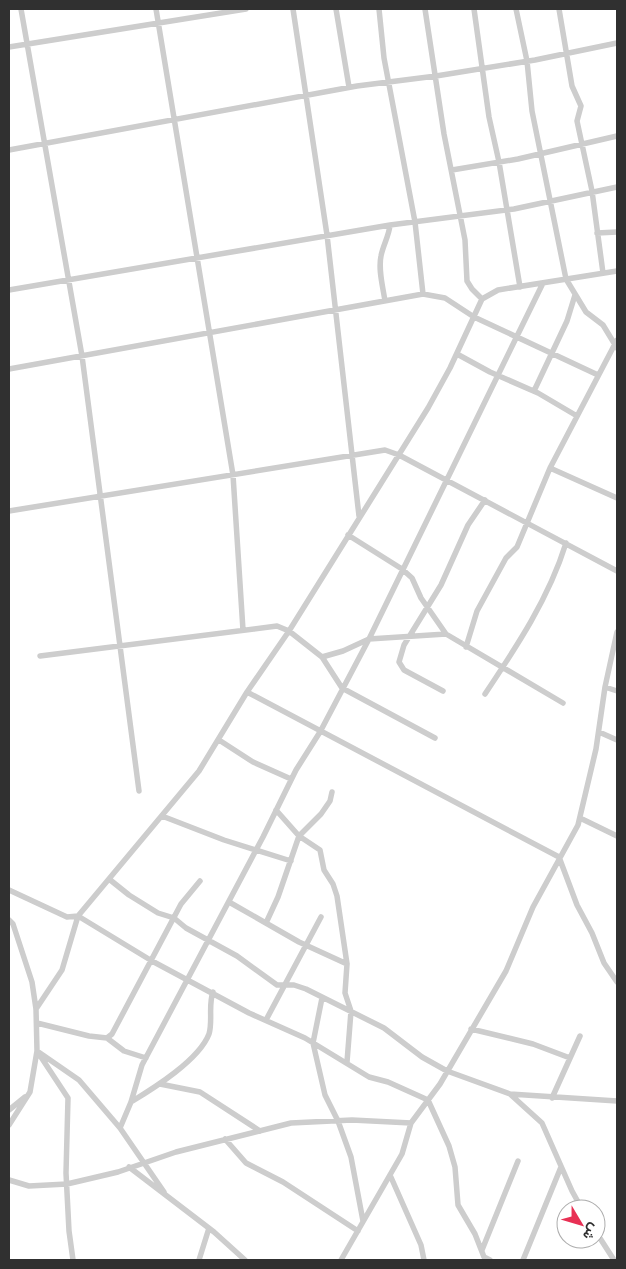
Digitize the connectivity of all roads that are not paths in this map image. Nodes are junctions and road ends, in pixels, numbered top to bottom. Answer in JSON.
{"nodes":[{"id":1,"x":22,"y":9,"type":"edge"},
{"id":2,"x":156,"y":9,"type":"edge"},
{"id":3,"x":246,"y":9,"type":"edge"},
{"id":4,"x":293,"y":9,"type":"edge"},
{"id":5,"x":336,"y":9,"type":"edge"},
{"id":6,"x":379,"y":9,"type":"edge"},
{"id":7,"x":425,"y":9,"type":"edge"},
{"id":8,"x":474,"y":9,"type":"edge"},
{"id":9,"x":516,"y":9,"type":"edge"},
{"id":10,"x":559,"y":9,"type":"edge"},
{"id":11,"x":158,"y":23,"type":"junction"},
{"id":12,"x":617,"y":43,"type":"edge"},
{"id":13,"x":28,"y":44,"type":"junction"},
{"id":14,"x":9,"y":47,"type":"edge"},
{"id":15,"x":567,"y":53,"type":"junction"},
{"id":16,"x":527,"y":61,"type":"junction"},
{"id":17,"x":481,"y":68,"type":"junction"},
{"id":18,"x":436,"y":76,"type":"junction"},
{"id":19,"x":390,"y":83,"type":"junction"},
{"id":20,"x":349,"y":87,"type":"junction"},
{"id":21,"x":307,"y":96,"type":"junction"},
{"id":22,"x":174,"y":120,"type":"junction"},
{"id":23,"x":617,"y":136,"type":"edge"},
{"id":24,"x":45,"y":143,"type":"junction"},
{"id":25,"x":581,"y":145,"type":"junction"},
{"id":26,"x":9,"y":150,"type":"edge"},
{"id":27,"x":540,"y":154,"type":"junction"},
{"id":28,"x":499,"y":162,"type":"junction"},
{"id":29,"x":452,"y":170,"type":"junction"},
{"id":30,"x":617,"y":186,"type":"edge"},
{"id":31,"x":592,"y":191,"type":"junction"},
{"id":32,"x":549,"y":200,"type":"junction"},
{"id":33,"x":505,"y":210,"type":"junction"},
{"id":34,"x":460,"y":216,"type":"junction"},
{"id":35,"x":415,"y":222,"type":"junction"},
{"id":36,"x":390,"y":225,"type":"junction"},
{"id":37,"x":617,"y":232,"type":"edge"},
{"id":38,"x":597,"y":234,"type":"junction"},
{"id":39,"x":328,"y":236,"type":"junction"},
{"id":40,"x":197,"y":258,"type":"junction"},
{"id":41,"x":617,"y":271,"type":"edge"},
{"id":42,"x":603,"y":273,"type":"junction"},
{"id":43,"x":69,"y":280,"type":"junction"},
{"id":44,"x":566,"y":280,"type":"junction"},
{"id":45,"x":542,"y":283,"type":"junction"},
{"id":46,"x":520,"y":287,"type":"junction"},
{"id":47,"x":9,"y":290,"type":"edge"},
{"id":48,"x":423,"y":294,"type":"junction"},
{"id":49,"x":575,"y":295,"type":"junction"},
{"id":50,"x":482,"y":299,"type":"junction"},
{"id":51,"x":385,"y":301,"type":"junction"},
{"id":52,"x":336,"y":310,"type":"junction"},
{"id":53,"x":474,"y":317,"type":"junction"},
{"id":54,"x":209,"y":332,"type":"junction"},
{"id":55,"x":518,"y":336,"type":"junction"},
{"id":56,"x":616,"y":344,"type":"edge"},
{"id":57,"x":552,"y":352,"type":"junction"},
{"id":58,"x":457,"y":354,"type":"junction"},
{"id":59,"x":82,"y":356,"type":"junction"},
{"id":60,"x":9,"y":369,"type":"edge"},
{"id":61,"x":497,"y":375,"type":"junction"},
{"id":62,"x":598,"y":375,"type":"junction"},
{"id":63,"x":534,"y":391,"type":"junction"},
{"id":64,"x":577,"y":416,"type":"junction"},
{"id":65,"x":352,"y":455,"type":"junction"},
{"id":66,"x":399,"y":455,"type":"junction"},
{"id":67,"x":550,"y":468,"type":"junction"},
{"id":68,"x":233,"y":475,"type":"junction"},
{"id":69,"x":447,"y":480,"type":"junction"},
{"id":70,"x":100,"y":496,"type":"junction"},
{"id":71,"x":617,"y":498,"type":"edge"},
{"id":72,"x":485,"y":500,"type":"junction"},
{"id":73,"x":9,"y":511,"type":"edge"},
{"id":74,"x":359,"y":516,"type":"junction"},
{"id":75,"x":528,"y":522,"type":"junction"},
{"id":76,"x":348,"y":535,"type":"junction"},
{"id":77,"x":566,"y":543,"type":"junction"},
{"id":78,"x":402,"y":568,"type":"junction"},
{"id":79,"x":617,"y":571,"type":"edge"},
{"id":80,"x":428,"y":608,"type":"junction"},
{"id":81,"x":243,"y":630,"type":"junction"},
{"id":82,"x":289,"y":631,"type":"junction"},
{"id":83,"x":617,"y":632,"type":"edge"},
{"id":84,"x":446,"y":634,"type":"junction"},
{"id":85,"x":411,"y":635,"type":"junction"},
{"id":86,"x":369,"y":639,"type":"junction"},
{"id":87,"x":120,"y":646,"type":"junction"},
{"id":88,"x":466,"y":647,"type":"junction"},
{"id":89,"x":40,"y":656,"type":"dead end"},
{"id":90,"x":322,"y":657,"type":"junction"},
{"id":91,"x":502,"y":668,"type":"junction"},
{"id":92,"x":605,"y":687,"type":"junction"},
{"id":93,"x":342,"y":688,"type":"junction"},
{"id":94,"x":443,"y":691,"type":"dead end"},
{"id":95,"x":617,"y":691,"type":"edge"},
{"id":96,"x":247,"y":692,"type":"junction"},
{"id":97,"x":485,"y":694,"type":"dead end"},
{"id":98,"x":563,"y":703,"type":"dead end"},
{"id":99,"x":320,"y":732,"type":"junction"},
{"id":100,"x":599,"y":732,"type":"junction"},
{"id":101,"x":434,"y":738,"type":"dead end"},
{"id":102,"x":218,"y":740,"type":"junction"},
{"id":103,"x":617,"y":740,"type":"edge"},
{"id":104,"x":291,"y":779,"type":"junction"},
{"id":105,"x":140,"y":791,"type":"dead end"},
{"id":106,"x":332,"y":792,"type":"dead end"},
{"id":107,"x":276,"y":810,"type":"junction"},
{"id":108,"x":162,"y":816,"type":"junction"},
{"id":109,"x":580,"y":818,"type":"junction"},
{"id":110,"x":299,"y":836,"type":"junction"},
{"id":111,"x":617,"y":836,"type":"edge"},
{"id":112,"x":257,"y":848,"type":"junction"},
{"id":113,"x":559,"y":857,"type":"junction"},
{"id":114,"x":292,"y":861,"type":"junction"},
{"id":115,"x":109,"y":879,"type":"junction"},
{"id":116,"x":200,"y":881,"type":"dead end"},
{"id":117,"x":9,"y":890,"type":"edge"},
{"id":118,"x":229,"y":902,"type":"junction"},
{"id":119,"x":78,"y":916,"type":"junction"},
{"id":120,"x":321,"y":917,"type":"dead end"},
{"id":121,"x":174,"y":918,"type":"junction"},
{"id":122,"x":9,"y":920,"type":"edge"},
{"id":123,"x":266,"y":923,"type":"junction"},
{"id":124,"x":209,"y":939,"type":"junction"},
{"id":125,"x":307,"y":945,"type":"junction"},
{"id":126,"x":152,"y":961,"type":"junction"},
{"id":127,"x":347,"y":964,"type":"junction"},
{"id":128,"x":188,"y":980,"type":"junction"},
{"id":129,"x":617,"y":982,"type":"edge"},
{"id":130,"x":285,"y":985,"type":"junction"},
{"id":131,"x":213,"y":992,"type":"junction"},
{"id":132,"x":322,"y":998,"type":"junction"},
{"id":133,"x":36,"y":1009,"type":"junction"},
{"id":134,"x":351,"y":1011,"type":"junction"},
{"id":135,"x":266,"y":1020,"type":"junction"},
{"id":136,"x":37,"y":1023,"type":"junction"},
{"id":137,"x":471,"y":1029,"type":"junction"},
{"id":138,"x":580,"y":1036,"type":"dead end"},
{"id":139,"x":107,"y":1038,"type":"junction"},
{"id":140,"x":314,"y":1043,"type":"junction"},
{"id":141,"x":38,"y":1051,"type":"junction"},
{"id":142,"x":146,"y":1058,"type":"junction"},
{"id":143,"x":570,"y":1058,"type":"junction"},
{"id":144,"x":347,"y":1062,"type":"junction"},
{"id":145,"x":447,"y":1071,"type":"junction"},
{"id":146,"x":160,"y":1084,"type":"junction"},
{"id":147,"x":30,"y":1092,"type":"junction"},
{"id":148,"x":510,"y":1094,"type":"junction"},
{"id":149,"x":552,"y":1098,"type":"junction"},
{"id":150,"x":428,"y":1100,"type":"junction"},
{"id":151,"x":617,"y":1101,"type":"edge"},
{"id":152,"x":131,"y":1102,"type":"junction"},
{"id":153,"x":9,"y":1110,"type":"edge"},
{"id":154,"x":338,"y":1121,"type":"junction"},
{"id":155,"x":411,"y":1123,"type":"junction"},
{"id":156,"x":9,"y":1125,"type":"edge"},
{"id":157,"x":120,"y":1128,"type":"junction"},
{"id":158,"x":260,"y":1131,"type":"junction"},
{"id":159,"x":225,"y":1139,"type":"junction"},
{"id":160,"x":518,"y":1161,"type":"dead end"},
{"id":161,"x":144,"y":1163,"type":"junction"},
{"id":162,"x":129,"y":1167,"type":"junction"},
{"id":163,"x":562,"y":1167,"type":"junction"},
{"id":164,"x":390,"y":1175,"type":"junction"},
{"id":165,"x":9,"y":1180,"type":"edge"},
{"id":166,"x":67,"y":1184,"type":"junction"},
{"id":167,"x":164,"y":1192,"type":"junction"},
{"id":168,"x":577,"y":1199,"type":"edge"},
{"id":169,"x":363,"y":1221,"type":"junction"},
{"id":170,"x":209,"y":1228,"type":"junction"},
{"id":171,"x":358,"y":1231,"type":"junction"},
{"id":172,"x":606,"y":1248,"type":"edge"},
{"id":173,"x":482,"y":1250,"type":"junction"},
{"id":174,"x":73,"y":1260,"type":"edge"},
{"id":175,"x":199,"y":1260,"type":"edge"},
{"id":176,"x":245,"y":1260,"type":"edge"},
{"id":177,"x":341,"y":1260,"type":"edge"},
{"id":178,"x":424,"y":1260,"type":"edge"},
{"id":179,"x":490,"y":1260,"type":"edge"},
{"id":180,"x":523,"y":1260,"type":"edge"},
{"id":181,"x":614,"y":1260,"type":"edge"}],
"edges":[{"from":1,"to":13,"type":"street"},
{"from":2,"to":11,"type":"street"},
{"from":3,"to":11,"type":"street"},
{"from":4,"to":21,"type":"street"},
{"from":5,"to":20,"type":"street"},
{"from":6,"to":19,"type":"street"},
{"from":7,"to":18,"type":"street"},
{"from":8,"to":17,"type":"street"},
{"from":9,"to":16,"type":"street"},
{"from":10,"to":15,"type":"street"},
{"from":11,"to":13,"type":"street"},
{"from":11,"to":22,"type":"street"},
{"from":12,"to":15,"type":"street"},
{"from":13,"to":14,"type":"street"},
{"from":13,"to":24,"type":"street"},
{"from":15,"to":16,"type":"street"},
{"from":15,"to":25,"type":"street"},
{"from":16,"to":17,"type":"street"},
{"from":16,"to":27,"type":"street"},
{"from":17,"to":18,"type":"street"},
{"from":17,"to":28,"type":"street"},
{"from":18,"to":19,"type":"street"},
{"from":18,"to":29,"type":"street"},
{"from":19,"to":20,"type":"street"},
{"from":19,"to":35,"type":"street"},
{"from":20,"to":21,"type":"street"},
{"from":21,"to":22,"type":"street"},
{"from":21,"to":39,"type":"street"},
{"from":22,"to":24,"type":"street"},
{"from":22,"to":40,"type":"street"},
{"from":23,"to":25,"type":"street"},
{"from":24,"to":26,"type":"street"},
{"from":24,"to":43,"type":"street"},
{"from":25,"to":27,"type":"street"},
{"from":25,"to":31,"type":"street"},
{"from":27,"to":28,"type":"street"},
{"from":27,"to":32,"type":"street"},
{"from":28,"to":29,"type":"street"},
{"from":28,"to":33,"type":"street"},
{"from":29,"to":34,"type":"street"},
{"from":30,"to":31,"type":"street"},
{"from":31,"to":32,"type":"street"},
{"from":31,"to":38,"type":"street"},
{"from":32,"to":33,"type":"street"},
{"from":32,"to":44,"type":"street"},
{"from":33,"to":34,"type":"street"},
{"from":33,"to":46,"type":"street"},
{"from":34,"to":35,"type":"street"},
{"from":34,"to":50,"type":"street"},
{"from":35,"to":36,"type":"street"},
{"from":35,"to":48,"type":"street"},
{"from":36,"to":39,"type":"street"},
{"from":36,"to":51,"type":"street"},
{"from":37,"to":38,"type":"street"},
{"from":38,"to":42,"type":"street"},
{"from":39,"to":40,"type":"street"},
{"from":39,"to":52,"type":"street"},
{"from":40,"to":43,"type":"street"},
{"from":40,"to":54,"type":"street"},
{"from":41,"to":42,"type":"street"},
{"from":42,"to":44,"type":"street"},
{"from":43,"to":47,"type":"street"},
{"from":43,"to":59,"type":"street"},
{"from":44,"to":45,"type":"street"},
{"from":44,"to":49,"type":"street"},
{"from":45,"to":46,"type":"street"},
{"from":45,"to":55,"type":"street"},
{"from":46,"to":50,"type":"street"},
{"from":48,"to":51,"type":"street"},
{"from":48,"to":53,"type":"street"},
{"from":49,"to":56,"type":"street"},
{"from":49,"to":57,"type":"street"},
{"from":50,"to":53,"type":"street"},
{"from":51,"to":52,"type":"street"},
{"from":52,"to":54,"type":"street"},
{"from":52,"to":65,"type":"street"},
{"from":53,"to":55,"type":"street"},
{"from":53,"to":58,"type":"street"},
{"from":54,"to":59,"type":"street"},
{"from":54,"to":68,"type":"street"},
{"from":55,"to":57,"type":"street"},
{"from":55,"to":61,"type":"street"},
{"from":56,"to":62,"type":"street"},
{"from":57,"to":62,"type":"street"},
{"from":57,"to":63,"type":"street"},
{"from":58,"to":61,"type":"street"},
{"from":58,"to":66,"type":"street"},
{"from":59,"to":60,"type":"street"},
{"from":59,"to":70,"type":"street"},
{"from":61,"to":63,"type":"street"},
{"from":61,"to":69,"type":"street"},
{"from":62,"to":64,"type":"street"},
{"from":63,"to":64,"type":"street"},
{"from":64,"to":67,"type":"street"},
{"from":65,"to":66,"type":"street"},
{"from":65,"to":68,"type":"street"},
{"from":65,"to":74,"type":"street"},
{"from":66,"to":69,"type":"street"},
{"from":66,"to":74,"type":"street"},
{"from":67,"to":71,"type":"street"},
{"from":67,"to":75,"type":"street"},
{"from":68,"to":70,"type":"street"},
{"from":68,"to":81,"type":"street"},
{"from":69,"to":72,"type":"street"},
{"from":69,"to":78,"type":"street"},
{"from":70,"to":73,"type":"street"},
{"from":70,"to":87,"type":"street"},
{"from":72,"to":75,"type":"street"},
{"from":72,"to":80,"type":"street"},
{"from":74,"to":76,"type":"street"},
{"from":75,"to":77,"type":"street"},
{"from":75,"to":88,"type":"street"},
{"from":76,"to":78,"type":"street"},
{"from":76,"to":82,"type":"street"},
{"from":77,"to":79,"type":"street"},
{"from":77,"to":91,"type":"street"},
{"from":78,"to":80,"type":"street"},
{"from":78,"to":86,"type":"street"},
{"from":80,"to":84,"type":"street"},
{"from":80,"to":85,"type":"street"},
{"from":81,"to":82,"type":"street"},
{"from":81,"to":87,"type":"street"},
{"from":82,"to":90,"type":"street"},
{"from":82,"to":96,"type":"street"},
{"from":83,"to":92,"type":"street"},
{"from":84,"to":85,"type":"street"},
{"from":84,"to":88,"type":"street"},
{"from":85,"to":86,"type":"street"},
{"from":85,"to":94,"type":"street"},
{"from":86,"to":90,"type":"street"},
{"from":86,"to":93,"type":"street"},
{"from":87,"to":89,"type":"street"},
{"from":87,"to":105,"type":"street"},
{"from":88,"to":91,"type":"street"},
{"from":90,"to":93,"type":"street"},
{"from":91,"to":97,"type":"street"},
{"from":91,"to":98,"type":"street"},
{"from":92,"to":95,"type":"street"},
{"from":92,"to":100,"type":"street"},
{"from":93,"to":99,"type":"street"},
{"from":93,"to":101,"type":"street"},
{"from":96,"to":99,"type":"street"},
{"from":96,"to":102,"type":"street"},
{"from":99,"to":104,"type":"street"},
{"from":99,"to":113,"type":"street"},
{"from":100,"to":103,"type":"street"},
{"from":100,"to":109,"type":"street"},
{"from":102,"to":104,"type":"street"},
{"from":102,"to":108,"type":"street"},
{"from":104,"to":107,"type":"street"},
{"from":106,"to":110,"type":"street"},
{"from":107,"to":110,"type":"street"},
{"from":107,"to":112,"type":"street"},
{"from":108,"to":112,"type":"street"},
{"from":108,"to":115,"type":"street"},
{"from":109,"to":111,"type":"street"},
{"from":109,"to":113,"type":"street"},
{"from":110,"to":114,"type":"street"},
{"from":110,"to":127,"type":"street"},
{"from":112,"to":114,"type":"street"},
{"from":112,"to":118,"type":"street"},
{"from":113,"to":129,"type":"street"},
{"from":113,"to":137,"type":"street"},
{"from":114,"to":123,"type":"street"},
{"from":115,"to":119,"type":"street"},
{"from":115,"to":121,"type":"street"},
{"from":116,"to":121,"type":"street"},
{"from":117,"to":119,"type":"street"},
{"from":118,"to":123,"type":"street"},
{"from":118,"to":124,"type":"street"},
{"from":119,"to":126,"type":"street"},
{"from":119,"to":133,"type":"street"},
{"from":120,"to":125,"type":"street"},
{"from":121,"to":124,"type":"street"},
{"from":121,"to":126,"type":"street"},
{"from":122,"to":133,"type":"street"},
{"from":123,"to":125,"type":"street"},
{"from":124,"to":128,"type":"street"},
{"from":124,"to":130,"type":"street"},
{"from":125,"to":127,"type":"street"},
{"from":125,"to":130,"type":"street"},
{"from":126,"to":128,"type":"street"},
{"from":126,"to":139,"type":"street"},
{"from":127,"to":134,"type":"street"},
{"from":128,"to":131,"type":"street"},
{"from":128,"to":142,"type":"street"},
{"from":130,"to":132,"type":"street"},
{"from":130,"to":135,"type":"street"},
{"from":131,"to":135,"type":"street"},
{"from":131,"to":146,"type":"street"},
{"from":132,"to":134,"type":"street"},
{"from":132,"to":140,"type":"street"},
{"from":133,"to":136,"type":"street"},
{"from":134,"to":144,"type":"street"},
{"from":134,"to":145,"type":"street"},
{"from":135,"to":140,"type":"street"},
{"from":136,"to":139,"type":"street"},
{"from":136,"to":141,"type":"street"},
{"from":137,"to":143,"type":"street"},
{"from":137,"to":145,"type":"street"},
{"from":138,"to":143,"type":"street"},
{"from":139,"to":142,"type":"street"},
{"from":140,"to":144,"type":"street"},
{"from":140,"to":154,"type":"street"},
{"from":141,"to":147,"type":"street"},
{"from":141,"to":157,"type":"street"},
{"from":141,"to":166,"type":"street"},
{"from":142,"to":152,"type":"street"},
{"from":143,"to":149,"type":"street"},
{"from":144,"to":150,"type":"street"},
{"from":145,"to":148,"type":"street"},
{"from":145,"to":150,"type":"street"},
{"from":146,"to":152,"type":"street"},
{"from":146,"to":158,"type":"street"},
{"from":147,"to":153,"type":"street"},
{"from":147,"to":156,"type":"street"},
{"from":148,"to":149,"type":"street"},
{"from":148,"to":163,"type":"street"},
{"from":149,"to":151,"type":"street"},
{"from":150,"to":155,"type":"street"},
{"from":150,"to":173,"type":"street"},
{"from":152,"to":157,"type":"street"},
{"from":154,"to":155,"type":"street"},
{"from":154,"to":158,"type":"street"},
{"from":154,"to":169,"type":"street"},
{"from":155,"to":164,"type":"street"},
{"from":157,"to":161,"type":"street"},
{"from":158,"to":159,"type":"street"},
{"from":159,"to":161,"type":"street"},
{"from":159,"to":171,"type":"street"},
{"from":160,"to":173,"type":"street"},
{"from":161,"to":162,"type":"street"},
{"from":161,"to":167,"type":"street"},
{"from":162,"to":166,"type":"street"},
{"from":162,"to":167,"type":"street"},
{"from":163,"to":168,"type":"street"},
{"from":163,"to":180,"type":"street"},
{"from":164,"to":169,"type":"street"},
{"from":164,"to":178,"type":"street"},
{"from":165,"to":166,"type":"street"},
{"from":166,"to":174,"type":"street"},
{"from":167,"to":170,"type":"street"},
{"from":169,"to":171,"type":"street"},
{"from":170,"to":175,"type":"street"},
{"from":170,"to":176,"type":"street"},
{"from":171,"to":177,"type":"street"},
{"from":172,"to":181,"type":"street"},
{"from":173,"to":179,"type":"street"}]}
